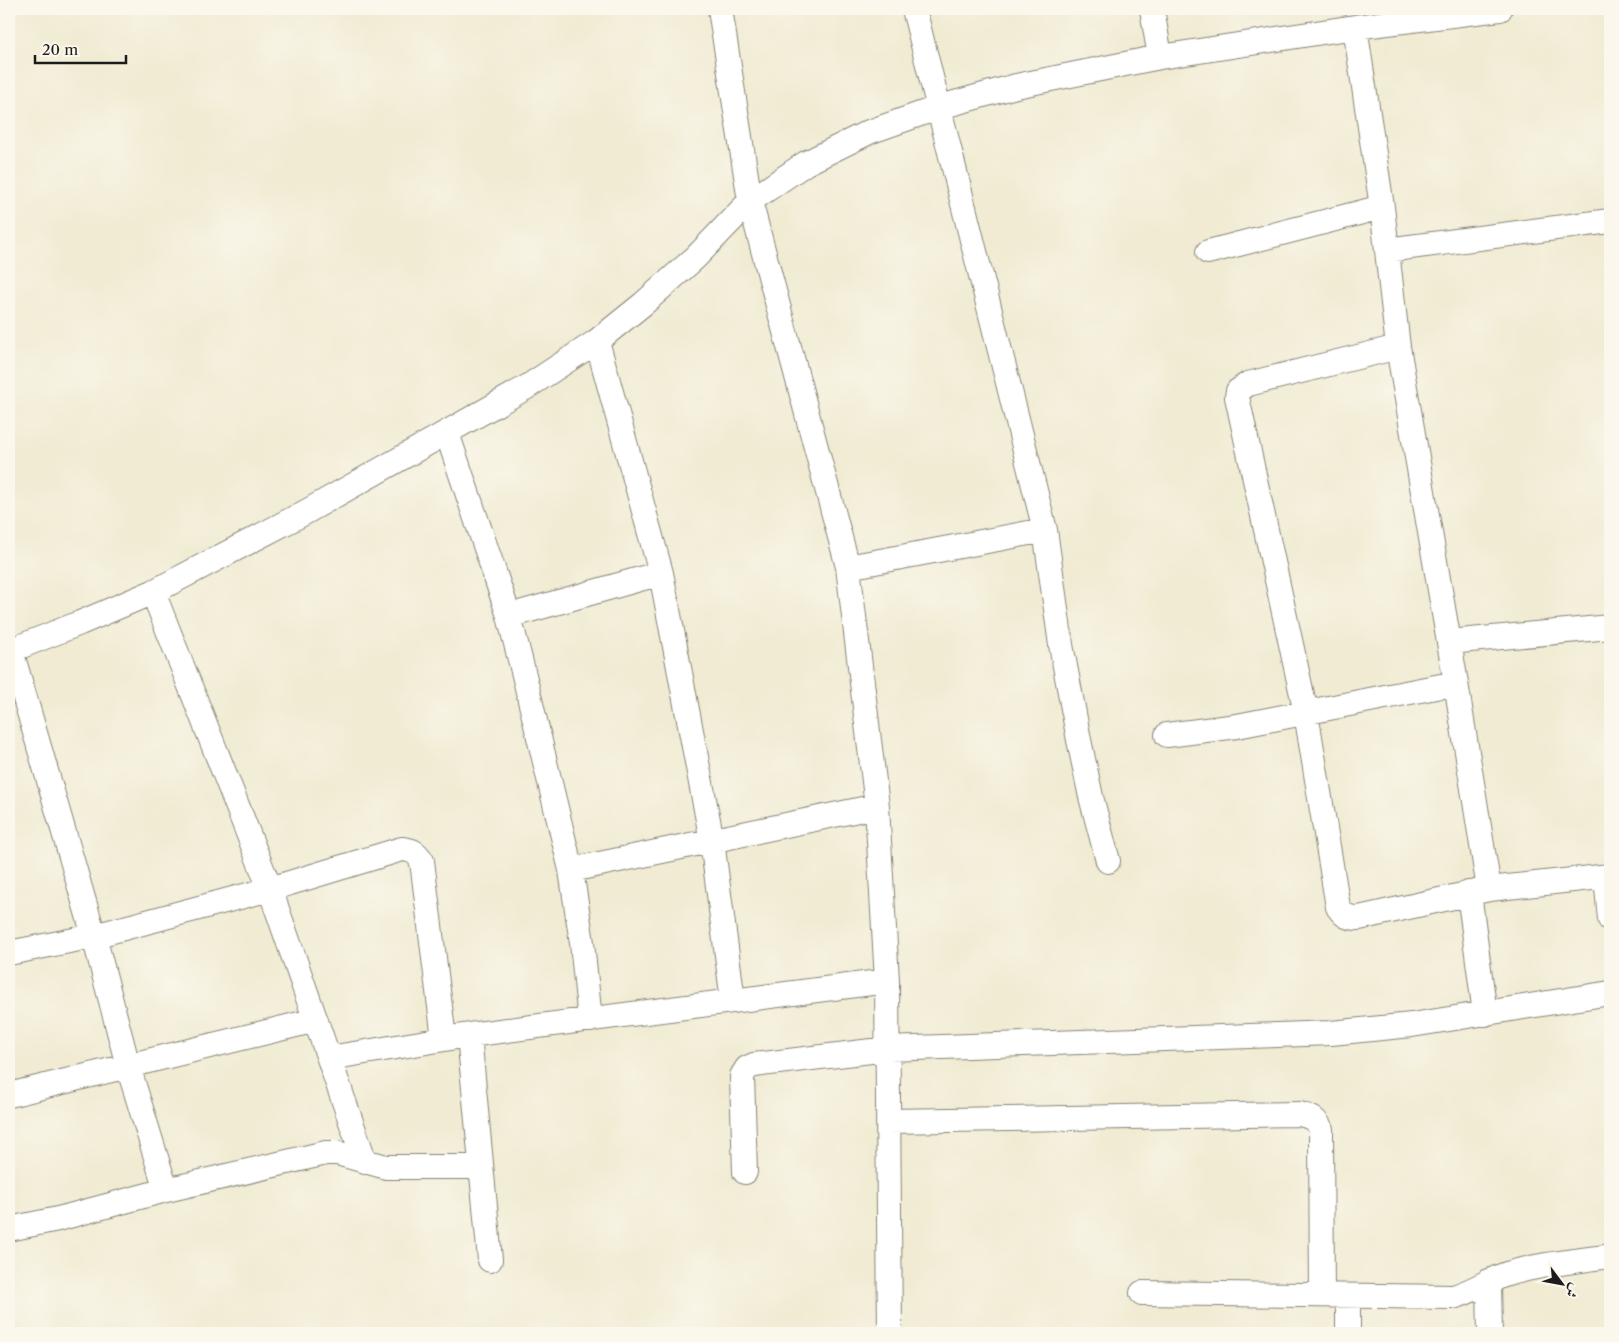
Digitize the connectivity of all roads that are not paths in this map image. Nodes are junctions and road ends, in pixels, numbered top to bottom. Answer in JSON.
{"nodes":[{"id":1,"x":720,"y":9,"type":"edge"},
{"id":2,"x":914,"y":9,"type":"edge"},
{"id":3,"x":1152,"y":9,"type":"edge"},
{"id":4,"x":1500,"y":9,"type":"edge"},
{"id":5,"x":1418,"y":14,"type":"edge"},
{"id":6,"x":1355,"y":27,"type":"junction"},
{"id":7,"x":1160,"y":57,"type":"junction"},
{"id":8,"x":940,"y":107,"type":"junction"},
{"id":9,"x":750,"y":201,"type":"junction"},
{"id":10,"x":1382,"y":208,"type":"junction"},
{"id":11,"x":1610,"y":220,"type":"edge"},
{"id":12,"x":1387,"y":250,"type":"junction"},
{"id":13,"x":1208,"y":252,"type":"dead end"},
{"id":14,"x":597,"y":341,"type":"junction"},
{"id":15,"x":1398,"y":347,"type":"junction"},
{"id":16,"x":447,"y":433,"type":"junction"},
{"id":17,"x":1046,"y":530,"type":"junction"},
{"id":18,"x":848,"y":566,"type":"junction"},
{"id":19,"x":662,"y":573,"type":"junction"},
{"id":20,"x":153,"y":592,"type":"junction"},
{"id":21,"x":509,"y":616,"type":"junction"},
{"id":22,"x":1610,"y":627,"type":"edge"},
{"id":23,"x":1449,"y":642,"type":"junction"},
{"id":24,"x":10,"y":651,"type":"edge"},
{"id":25,"x":1456,"y":683,"type":"junction"},
{"id":26,"x":1306,"y":713,"type":"junction"},
{"id":27,"x":1166,"y":735,"type":"dead end"},
{"id":28,"x":877,"y":806,"type":"junction"},
{"id":29,"x":712,"y":841,"type":"junction"},
{"id":30,"x":1108,"y":861,"type":"dead end"},
{"id":31,"x":571,"y":870,"type":"junction"},
{"id":32,"x":1608,"y":876,"type":"edge"},
{"id":33,"x":270,"y":889,"type":"junction"},
{"id":34,"x":1479,"y":891,"type":"junction"},
{"id":35,"x":1610,"y":919,"type":"edge"},
{"id":36,"x":94,"y":936,"type":"junction"},
{"id":37,"x":9,"y":952,"type":"edge"},
{"id":38,"x":887,"y":981,"type":"junction"},
{"id":39,"x":1610,"y":993,"type":"edge"},
{"id":40,"x":734,"y":1001,"type":"junction"},
{"id":41,"x":1485,"y":1014,"type":"junction"},
{"id":42,"x":316,"y":1020,"type":"junction"},
{"id":43,"x":590,"y":1020,"type":"junction"},
{"id":44,"x":469,"y":1035,"type":"junction"},
{"id":45,"x":444,"y":1039,"type":"junction"},
{"id":46,"x":888,"y":1049,"type":"junction"},
{"id":47,"x":329,"y":1058,"type":"junction"},
{"id":48,"x":128,"y":1066,"type":"junction"},
{"id":49,"x":9,"y":1095,"type":"edge"},
{"id":50,"x":889,"y":1122,"type":"junction"},
{"id":51,"x":365,"y":1162,"type":"junction"},
{"id":52,"x":481,"y":1167,"type":"junction"},
{"id":53,"x":745,"y":1172,"type":"dead end"},
{"id":54,"x":166,"y":1190,"type":"junction"},
{"id":55,"x":9,"y":1229,"type":"edge"},
{"id":56,"x":1610,"y":1256,"type":"edge"},
{"id":57,"x":490,"y":1260,"type":"dead end"},
{"id":58,"x":1489,"y":1281,"type":"junction"},
{"id":59,"x":1142,"y":1293,"type":"dead end"},
{"id":60,"x":1322,"y":1295,"type":"junction"},
{"id":61,"x":1348,"y":1296,"type":"junction"},
{"id":62,"x":890,"y":1333,"type":"edge"},
{"id":63,"x":1348,"y":1333,"type":"edge"},
{"id":64,"x":1490,"y":1333,"type":"edge"}],
"edges":[{"from":1,"to":9,"type":"street"},
{"from":2,"to":8,"type":"street"},
{"from":3,"to":7,"type":"street"},
{"from":4,"to":5,"type":"street"},
{"from":5,"to":6,"type":"street"},
{"from":6,"to":7,"type":"street"},
{"from":6,"to":10,"type":"street"},
{"from":7,"to":8,"type":"street"},
{"from":8,"to":9,"type":"street"},
{"from":8,"to":17,"type":"street"},
{"from":9,"to":14,"type":"street"},
{"from":9,"to":18,"type":"street"},
{"from":10,"to":12,"type":"street"},
{"from":10,"to":13,"type":"street"},
{"from":11,"to":12,"type":"street"},
{"from":12,"to":15,"type":"street"},
{"from":14,"to":16,"type":"street"},
{"from":14,"to":19,"type":"street"},
{"from":15,"to":23,"type":"street"},
{"from":15,"to":26,"type":"street"},
{"from":16,"to":20,"type":"street"},
{"from":16,"to":21,"type":"street"},
{"from":17,"to":18,"type":"street"},
{"from":17,"to":30,"type":"street"},
{"from":18,"to":28,"type":"street"},
{"from":19,"to":21,"type":"street"},
{"from":19,"to":29,"type":"street"},
{"from":20,"to":24,"type":"street"},
{"from":20,"to":33,"type":"street"},
{"from":21,"to":31,"type":"street"},
{"from":22,"to":23,"type":"street"},
{"from":23,"to":25,"type":"street"},
{"from":24,"to":36,"type":"street"},
{"from":25,"to":26,"type":"street"},
{"from":25,"to":34,"type":"street"},
{"from":26,"to":27,"type":"street"},
{"from":26,"to":34,"type":"street"},
{"from":28,"to":29,"type":"street"},
{"from":28,"to":38,"type":"street"},
{"from":29,"to":31,"type":"street"},
{"from":29,"to":40,"type":"street"},
{"from":31,"to":43,"type":"street"},
{"from":32,"to":34,"type":"street"},
{"from":32,"to":35,"type":"street"},
{"from":33,"to":36,"type":"street"},
{"from":33,"to":42,"type":"street"},
{"from":33,"to":45,"type":"street"},
{"from":34,"to":41,"type":"street"},
{"from":36,"to":37,"type":"street"},
{"from":36,"to":48,"type":"street"},
{"from":38,"to":40,"type":"street"},
{"from":38,"to":46,"type":"street"},
{"from":39,"to":41,"type":"street"},
{"from":40,"to":43,"type":"street"},
{"from":41,"to":46,"type":"street"},
{"from":42,"to":47,"type":"street"},
{"from":42,"to":48,"type":"street"},
{"from":43,"to":44,"type":"street"},
{"from":44,"to":45,"type":"street"},
{"from":44,"to":52,"type":"street"},
{"from":45,"to":47,"type":"street"},
{"from":46,"to":50,"type":"street"},
{"from":46,"to":53,"type":"street"},
{"from":47,"to":51,"type":"street"},
{"from":48,"to":49,"type":"street"},
{"from":48,"to":54,"type":"street"},
{"from":50,"to":60,"type":"street"},
{"from":50,"to":62,"type":"street"},
{"from":51,"to":52,"type":"street"},
{"from":51,"to":54,"type":"street"},
{"from":52,"to":57,"type":"street"},
{"from":54,"to":55,"type":"street"},
{"from":56,"to":58,"type":"street"},
{"from":58,"to":61,"type":"street"},
{"from":58,"to":64,"type":"street"},
{"from":59,"to":60,"type":"street"},
{"from":60,"to":61,"type":"street"},
{"from":61,"to":63,"type":"street"}]}
